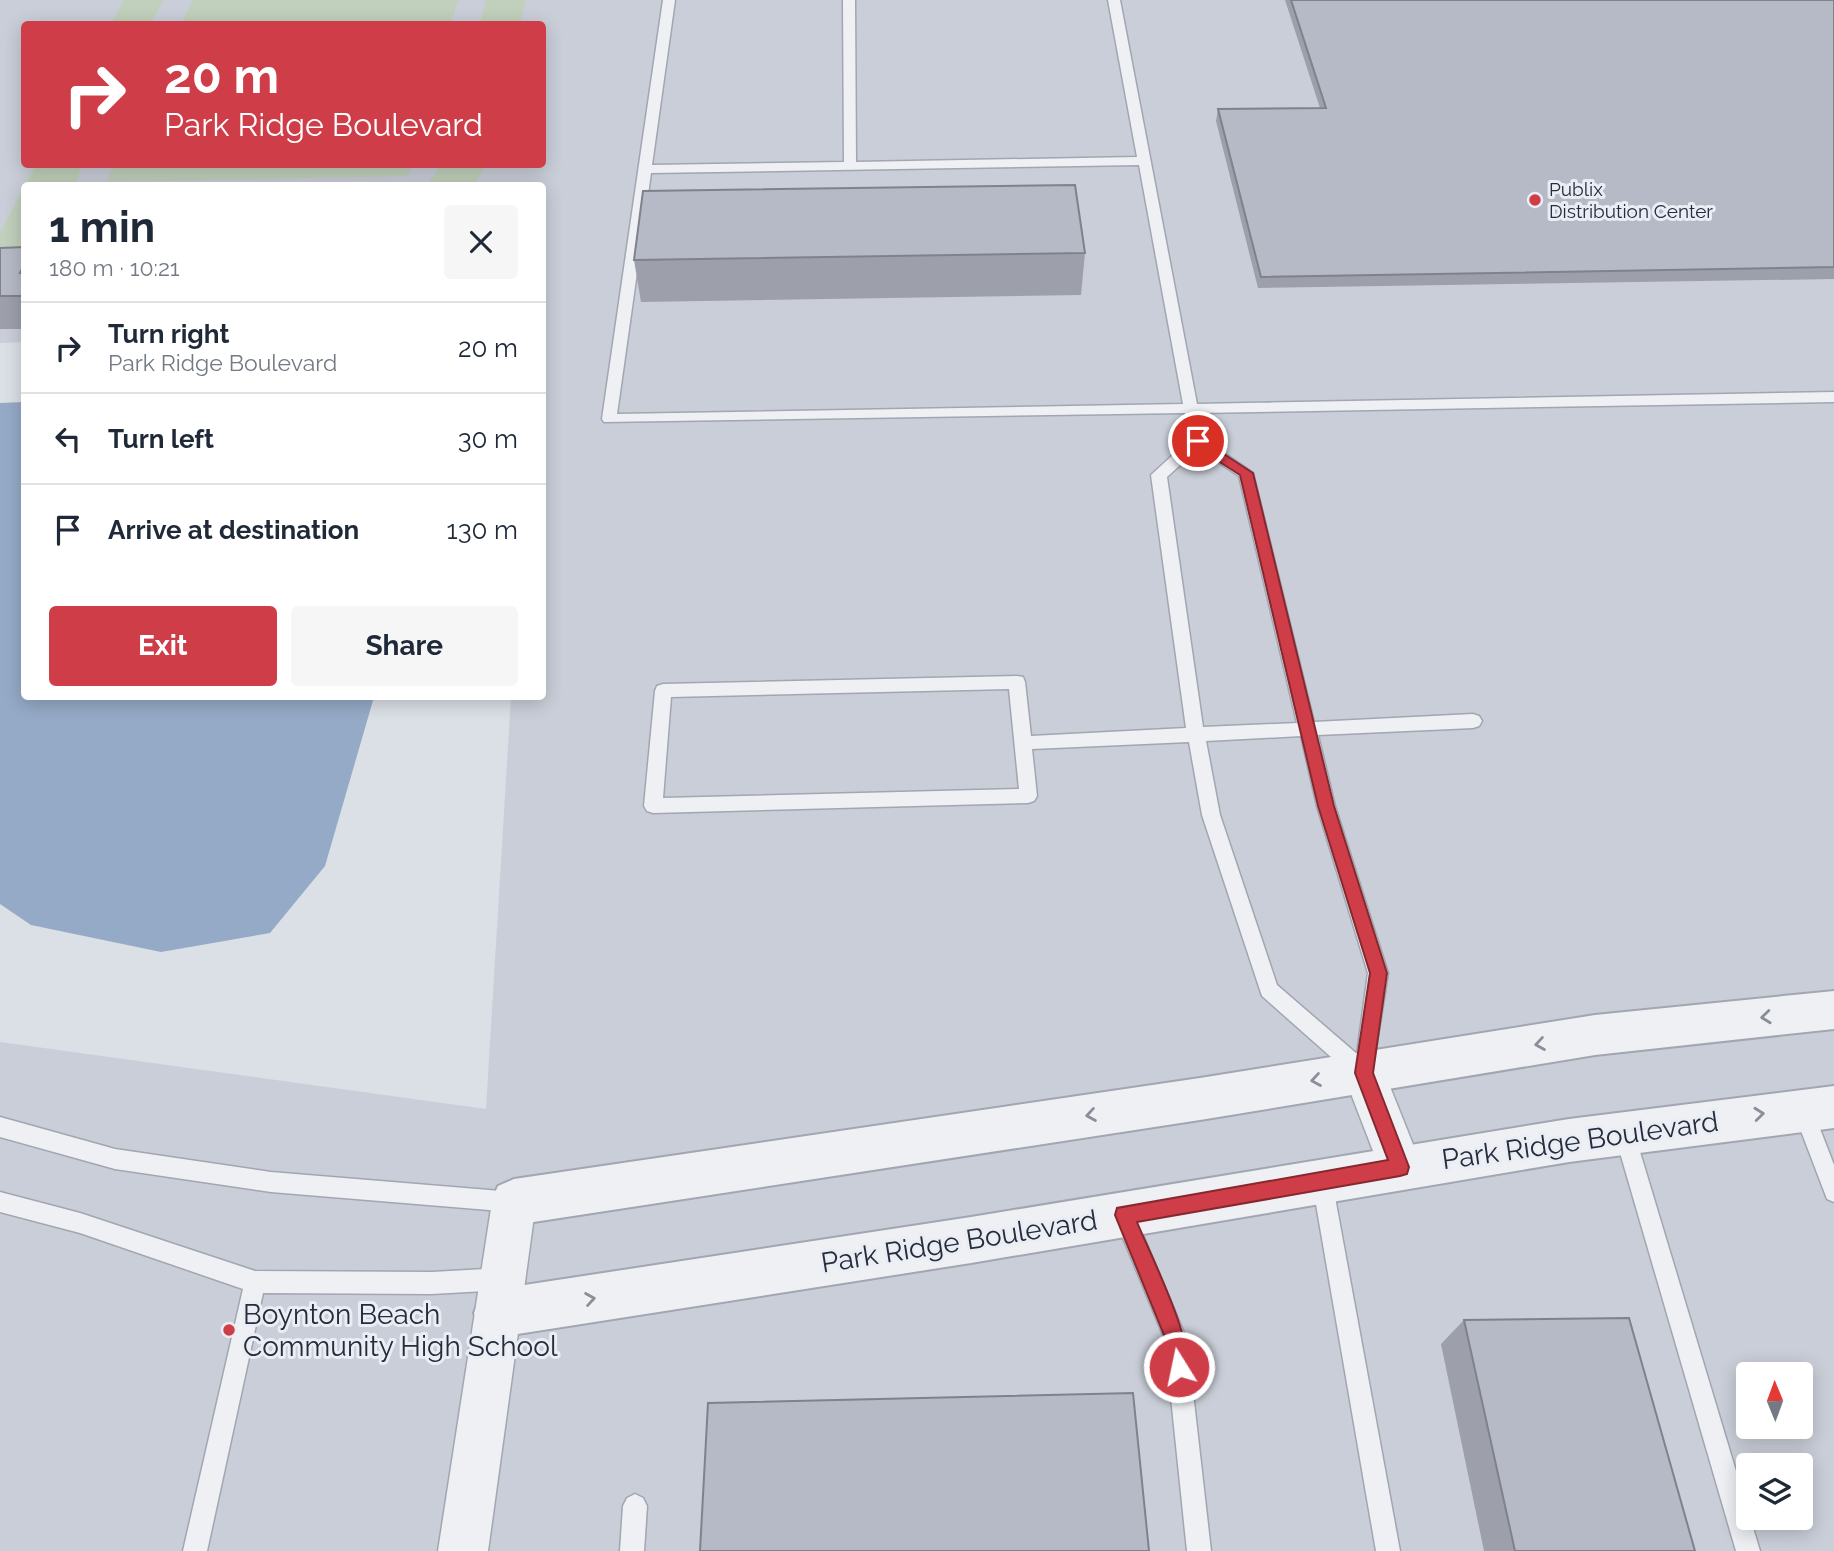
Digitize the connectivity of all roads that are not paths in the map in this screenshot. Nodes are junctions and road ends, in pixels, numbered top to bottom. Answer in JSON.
{"nodes":[{"id":1,"x":669,"y":0,"type":"edge"},
{"id":2,"x":849,"y":0,"type":"edge"},
{"id":3,"x":1114,"y":0,"type":"edge"},
{"id":4,"x":1145,"y":161,"type":"junction"},
{"id":5,"x":850,"y":166,"type":"junction"},
{"id":6,"x":645,"y":169,"type":"junction"},
{"id":7,"x":1834,"y":397,"type":"edge"},
{"id":8,"x":1192,"y":409,"type":"junction"},
{"id":9,"x":1198,"y":441,"type":"junction"},
{"id":10,"x":1473,"y":721,"type":"dead end"},
{"id":11,"x":1308,"y":729,"type":"junction"},
{"id":12,"x":1196,"y":735,"type":"junction"},
{"id":13,"x":1023,"y":743,"type":"junction"},
{"id":14,"x":1834,"y":1010,"type":"edge"},
{"id":15,"x":1364,"y":1073,"type":"junction"},
{"id":16,"x":1819,"y":1108,"type":"edge"},
{"id":17,"x":0,"y":1127,"type":"edge"},
{"id":18,"x":1624,"y":1132,"type":"junction"},
{"id":19,"x":1400,"y":1167,"type":"junction"},
{"id":20,"x":1321,"y":1181,"type":"junction"},
{"id":21,"x":1834,"y":1192,"type":"edge"},
{"id":22,"x":0,"y":1202,"type":"edge"},
{"id":23,"x":514,"y":1202,"type":"junction"},
{"id":24,"x":1124,"y":1215,"type":"junction"},
{"id":25,"x":255,"y":1282,"type":"junction"},
{"id":26,"x":501,"y":1296,"type":"junction"},
{"id":27,"x":635,"y":1506,"type":"dead end"},
{"id":28,"x":195,"y":1551,"type":"edge"},
{"id":29,"x":463,"y":1551,"type":"edge"},
{"id":30,"x":632,"y":1551,"type":"edge"},
{"id":31,"x":1199,"y":1551,"type":"edge"},
{"id":32,"x":1388,"y":1551,"type":"edge"},
{"id":33,"x":1748,"y":1551,"type":"edge"}],
"edges":[{"from":1,"to":6,"type":"lane"},
{"from":2,"to":5,"type":"lane"},
{"from":3,"to":4,"type":"lane"},
{"from":4,"to":5,"type":"lane"},
{"from":4,"to":8,"type":"lane"},
{"from":5,"to":6,"type":"lane"},
{"from":6,"to":8,"type":"lane"},
{"from":7,"to":8,"type":"lane"},
{"from":8,"to":9,"type":"lane"},
{"from":9,"to":11,"type":"lane"},
{"from":9,"to":12,"type":"lane"},
{"from":10,"to":11,"type":"lane"},
{"from":11,"to":12,"type":"lane"},
{"from":11,"to":15,"type":"lane"},
{"from":12,"to":13,"type":"lane"},
{"from":12,"to":15,"type":"lane"},
{"from":13,"to":13,"type":"lane"},
{"from":14,"to":15,"type":"street","one_way":true},
{"from":15,"to":19,"type":"street"},
{"from":15,"to":23,"type":"street","one_way":true},
{"from":18,"to":16,"type":"street","name":"Park Ridge Boulevard","one_way":true},
{"from":16,"to":21,"type":"lane"},
{"from":17,"to":23,"type":"lane"},
{"from":18,"to":19,"type":"street","name":"Park Ridge Boulevard"},
{"from":18,"to":33,"type":"lane"},
{"from":19,"to":20,"type":"street","name":"Park Ridge Boulevard"},
{"from":20,"to":24,"type":"street","name":"Park Ridge Boulevard"},
{"from":20,"to":32,"type":"lane"},
{"from":22,"to":25,"type":"lane"},
{"from":23,"to":26,"type":"street"},
{"from":26,"to":24,"type":"street","name":"Park Ridge Boulevard","one_way":true},
{"from":24,"to":31,"type":"lane"},
{"from":25,"to":26,"type":"lane"},
{"from":25,"to":28,"type":"lane"},
{"from":26,"to":29,"type":"street"},
{"from":27,"to":30,"type":"lane"}]}
